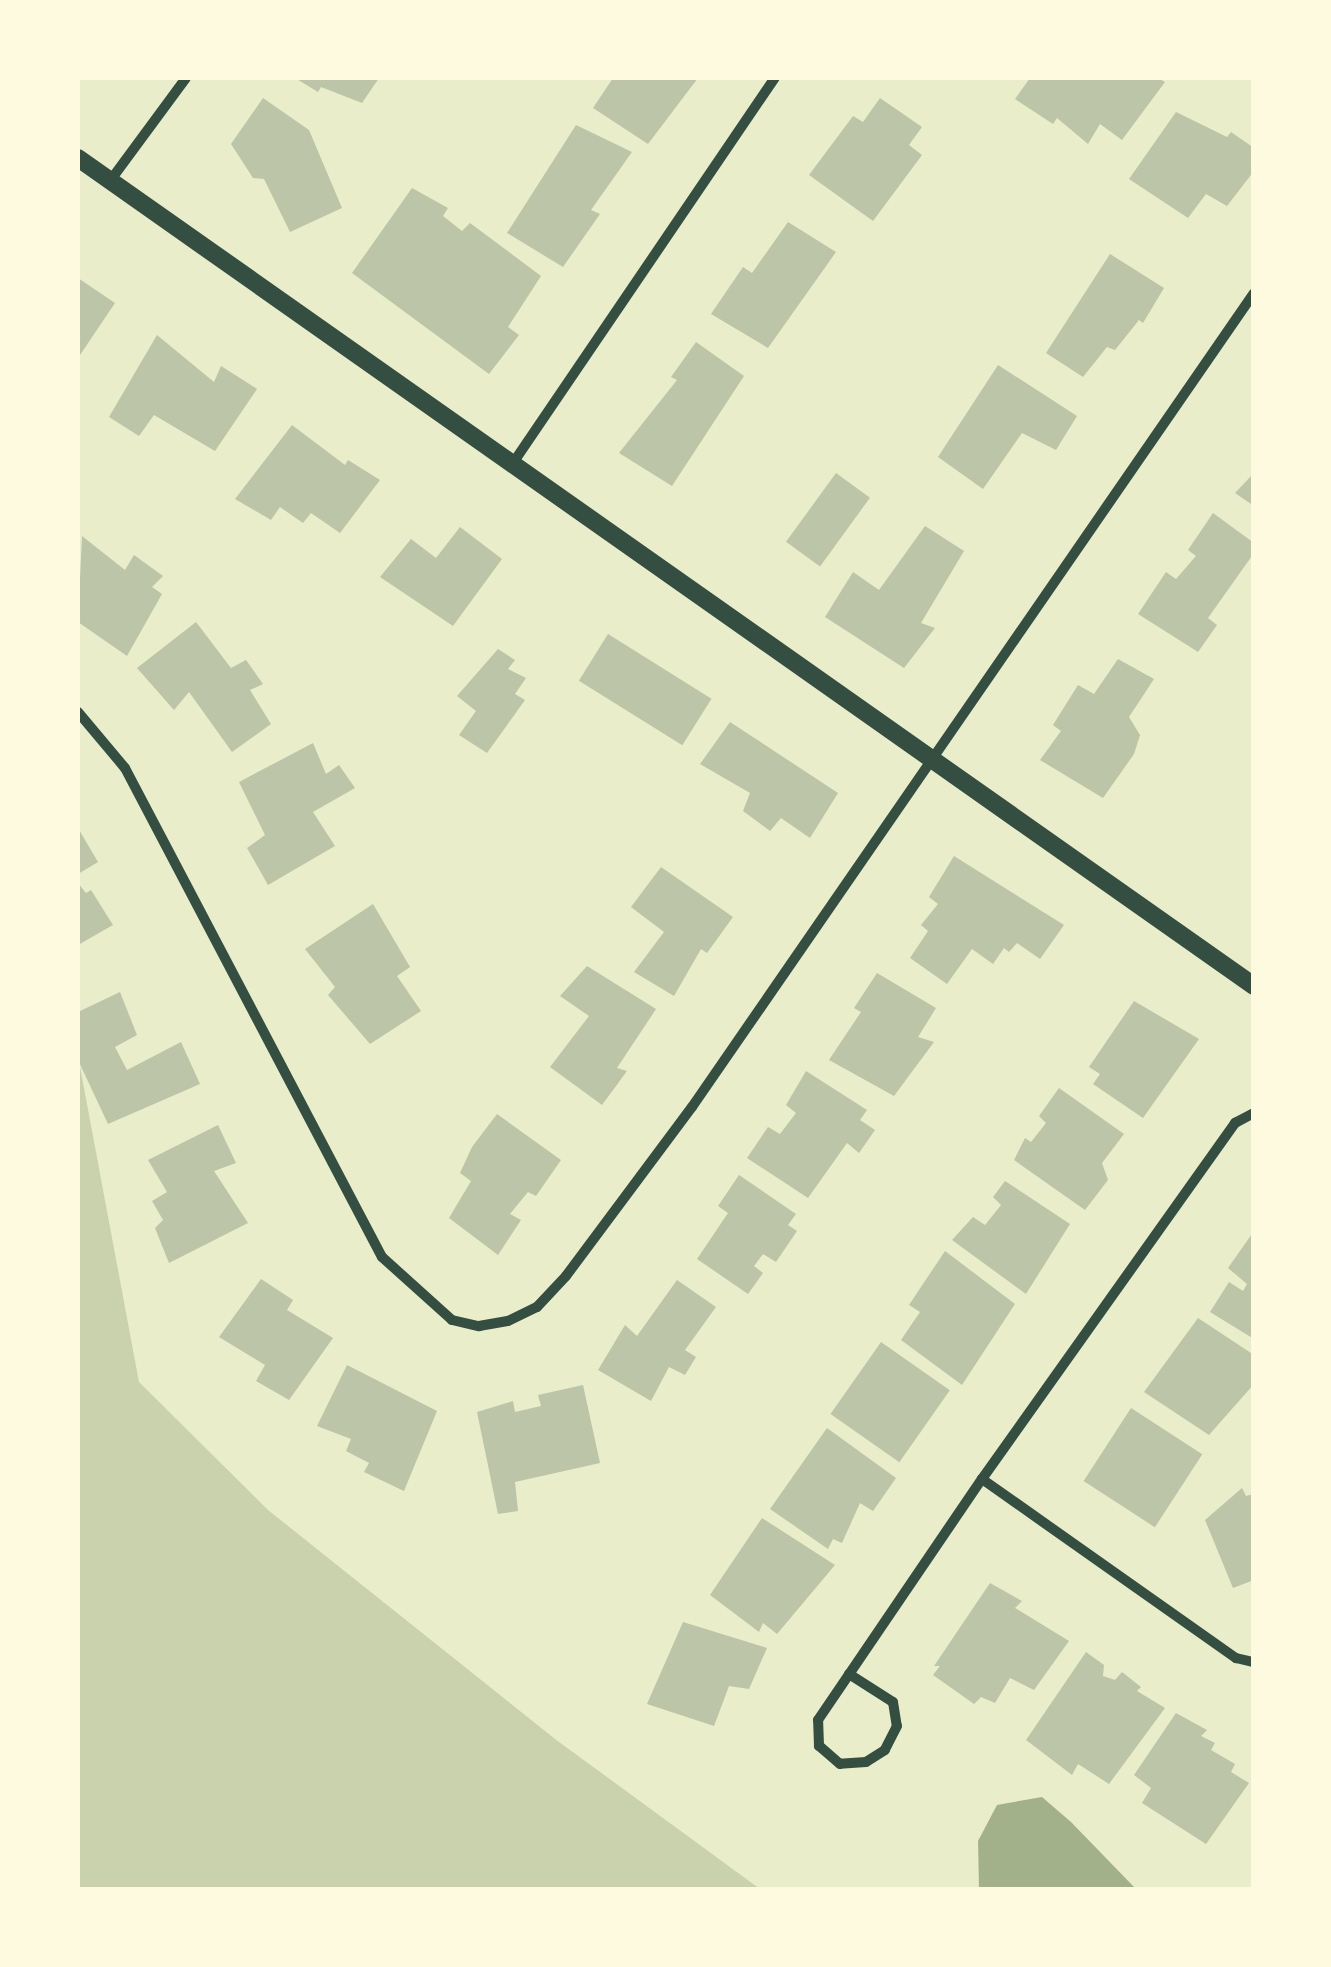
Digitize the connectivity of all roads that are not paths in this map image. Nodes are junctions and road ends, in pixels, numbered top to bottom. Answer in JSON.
{"nodes":[{"id":1,"x":186,"y":78,"type":"edge"},
{"id":2,"x":774,"y":78,"type":"edge"},
{"id":3,"x":78,"y":158,"type":"edge"},
{"id":4,"x":110,"y":181,"type":"junction"},
{"id":5,"x":1254,"y":293,"type":"edge"},
{"id":6,"x":510,"y":467,"type":"junction"},
{"id":7,"x":78,"y":712,"type":"edge"},
{"id":8,"x":934,"y":761,"type":"junction"},
{"id":9,"x":1254,"y":986,"type":"edge"},
{"id":10,"x":1254,"y":1114,"type":"edge"},
{"id":11,"x":982,"y":1478,"type":"junction"},
{"id":12,"x":1254,"y":1662,"type":"edge"},
{"id":13,"x":849,"y":1674,"type":"junction"}],
"edges":[{"from":1,"to":4,"type":"street"},
{"from":2,"to":6,"type":"street"},
{"from":3,"to":4,"type":"street"},
{"from":4,"to":6,"type":"street"},
{"from":5,"to":8,"type":"street"},
{"from":6,"to":8,"type":"street"},
{"from":7,"to":8,"type":"street"},
{"from":8,"to":9,"type":"street"},
{"from":10,"to":11,"type":"street"},
{"from":11,"to":12,"type":"street"},
{"from":11,"to":13,"type":"street"},
{"from":13,"to":13,"type":"street"}]}
